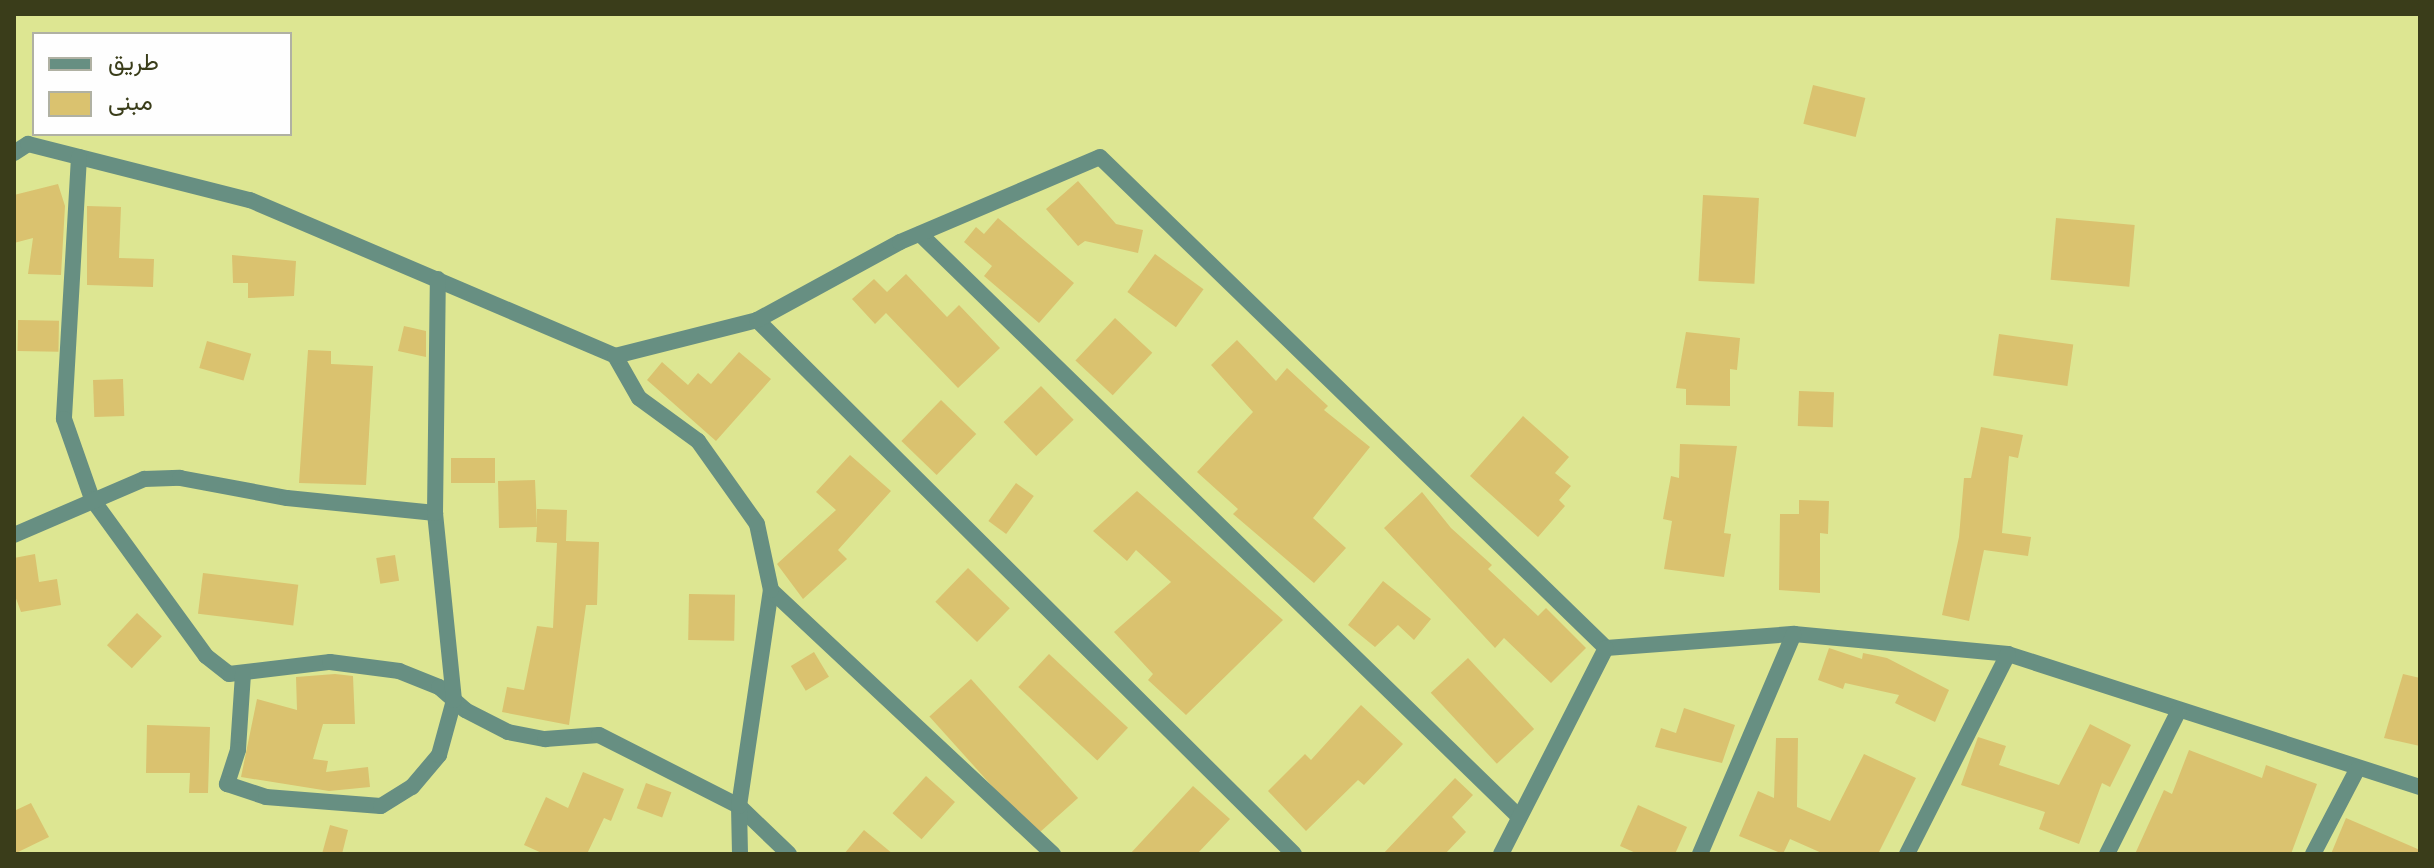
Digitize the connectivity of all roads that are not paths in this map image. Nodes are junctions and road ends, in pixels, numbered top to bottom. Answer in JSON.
{"nodes":[{"id":1,"x":14,"y":153,"type":"edge"},
{"id":2,"x":79,"y":157,"type":"junction"},
{"id":3,"x":920,"y":234,"type":"junction"},
{"id":4,"x":438,"y":279,"type":"junction"},
{"id":5,"x":757,"y":320,"type":"junction"},
{"id":6,"x":615,"y":356,"type":"junction"},
{"id":7,"x":92,"y":499,"type":"junction"},
{"id":8,"x":435,"y":513,"type":"junction"},
{"id":9,"x":14,"y":535,"type":"edge"},
{"id":10,"x":771,"y":590,"type":"junction"},
{"id":11,"x":1794,"y":634,"type":"junction"},
{"id":12,"x":1606,"y":648,"type":"junction"},
{"id":13,"x":2008,"y":654,"type":"junction"},
{"id":14,"x":243,"y":674,"type":"junction"},
{"id":15,"x":454,"y":700,"type":"junction"},
{"id":16,"x":2179,"y":710,"type":"junction"},
{"id":17,"x":2357,"y":770,"type":"junction"},
{"id":18,"x":2420,"y":787,"type":"edge"},
{"id":19,"x":739,"y":806,"type":"junction"},
{"id":20,"x":1519,"y":817,"type":"junction"},
{"id":21,"x":740,"y":854,"type":"edge"},
{"id":22,"x":789,"y":854,"type":"edge"},
{"id":23,"x":1053,"y":854,"type":"edge"},
{"id":24,"x":1294,"y":854,"type":"edge"},
{"id":25,"x":1501,"y":854,"type":"edge"},
{"id":26,"x":1700,"y":854,"type":"edge"},
{"id":27,"x":1907,"y":854,"type":"edge"},
{"id":28,"x":2107,"y":854,"type":"edge"},
{"id":29,"x":2313,"y":854,"type":"edge"}],
"edges":[{"from":1,"to":2,"type":"street"},
{"from":2,"to":4,"type":"street"},
{"from":2,"to":7,"type":"street"},
{"from":3,"to":5,"type":"street"},
{"from":3,"to":12,"type":"street"},
{"from":3,"to":20,"type":"street"},
{"from":4,"to":6,"type":"street"},
{"from":4,"to":8,"type":"street"},
{"from":5,"to":6,"type":"street"},
{"from":5,"to":24,"type":"street"},
{"from":6,"to":10,"type":"street"},
{"from":7,"to":8,"type":"street"},
{"from":7,"to":9,"type":"street"},
{"from":7,"to":14,"type":"street"},
{"from":8,"to":15,"type":"street"},
{"from":10,"to":19,"type":"street"},
{"from":10,"to":23,"type":"street"},
{"from":11,"to":12,"type":"street"},
{"from":11,"to":13,"type":"street"},
{"from":11,"to":26,"type":"street"},
{"from":12,"to":20,"type":"street"},
{"from":13,"to":16,"type":"street"},
{"from":13,"to":27,"type":"street"},
{"from":14,"to":15,"type":"street"},
{"from":14,"to":15,"type":"street"},
{"from":15,"to":19,"type":"street"},
{"from":16,"to":17,"type":"street"},
{"from":16,"to":28,"type":"street"},
{"from":17,"to":18,"type":"street"},
{"from":17,"to":29,"type":"street"},
{"from":19,"to":21,"type":"street"},
{"from":19,"to":22,"type":"street"},
{"from":20,"to":25,"type":"street"}]}
